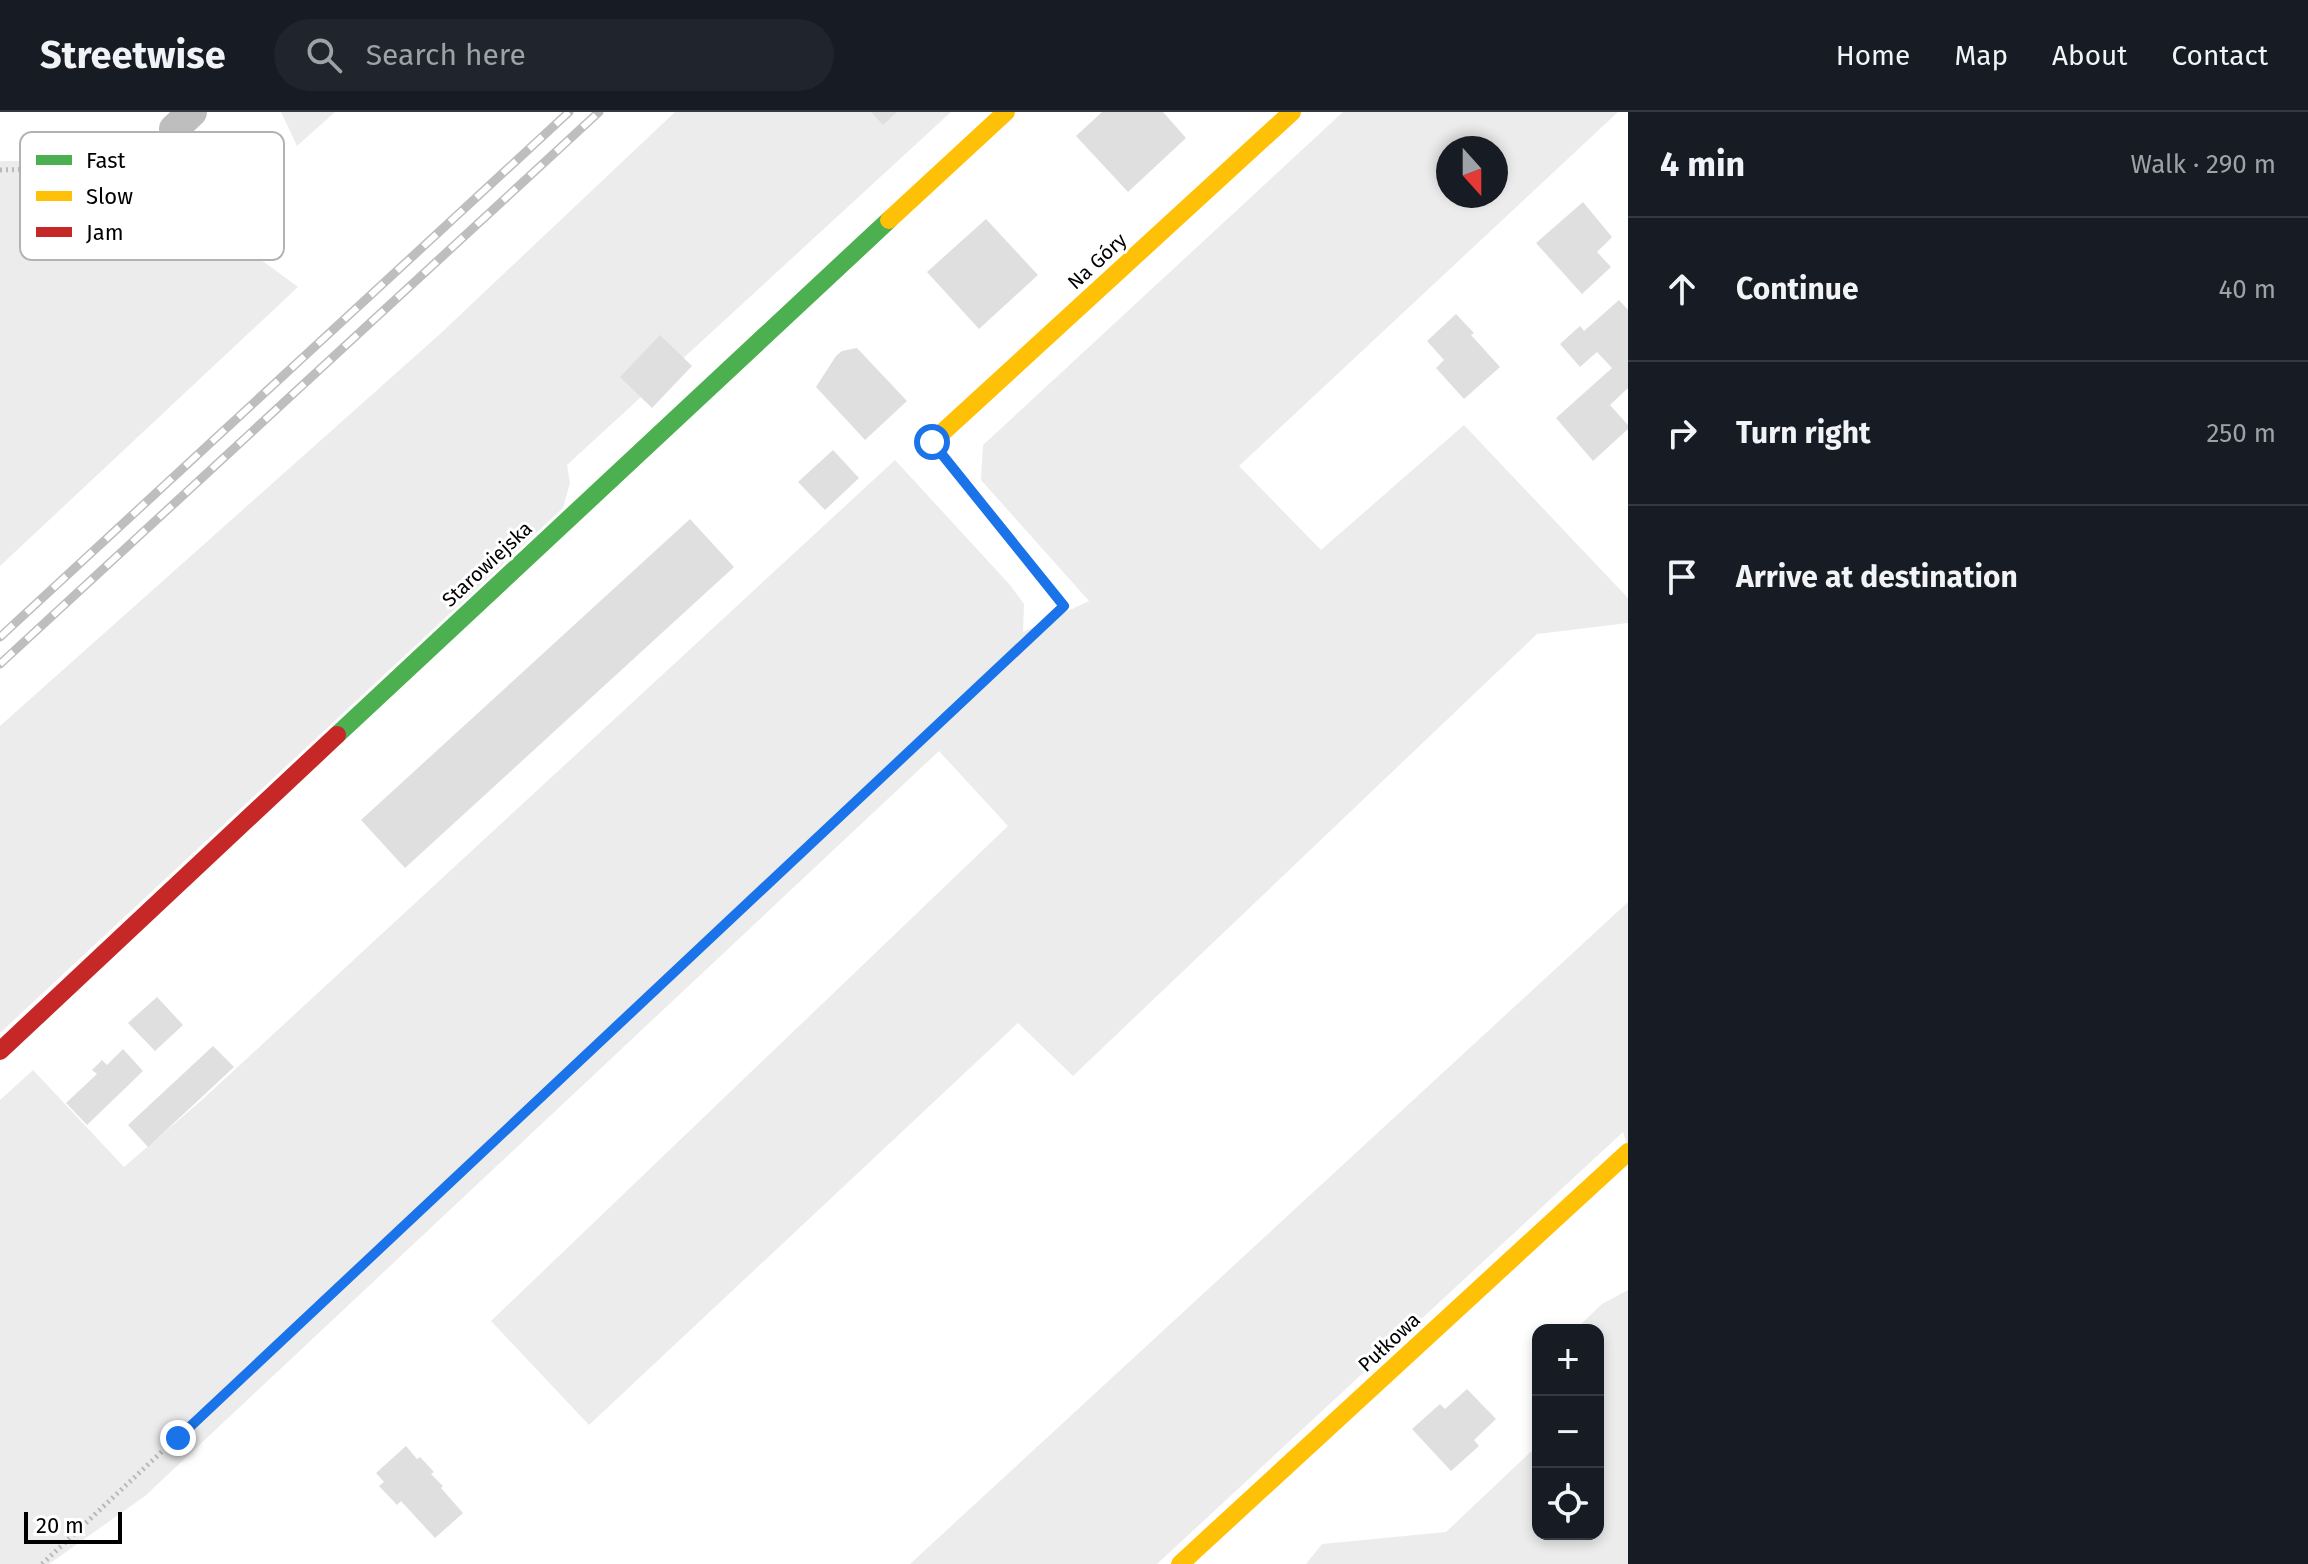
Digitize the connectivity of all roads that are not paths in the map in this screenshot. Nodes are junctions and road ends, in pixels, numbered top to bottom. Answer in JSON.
{"nodes":[{"id":1,"x":1006,"y":112,"type":"edge"},
{"id":2,"x":1292,"y":112,"type":"edge"},
{"id":3,"x":932,"y":442,"type":"road end"},
{"id":4,"x":0,"y":1051,"type":"edge"},
{"id":5,"x":1628,"y":1152,"type":"edge"},
{"id":6,"x":1180,"y":1564,"type":"edge"}],
"edges":[{"from":1,"to":4,"type":"street","name":"Starowiejska"},
{"from":2,"to":3,"type":"street","name":"Na Góry"},
{"from":5,"to":6,"type":"street","name":"Pułkowa"}]}
